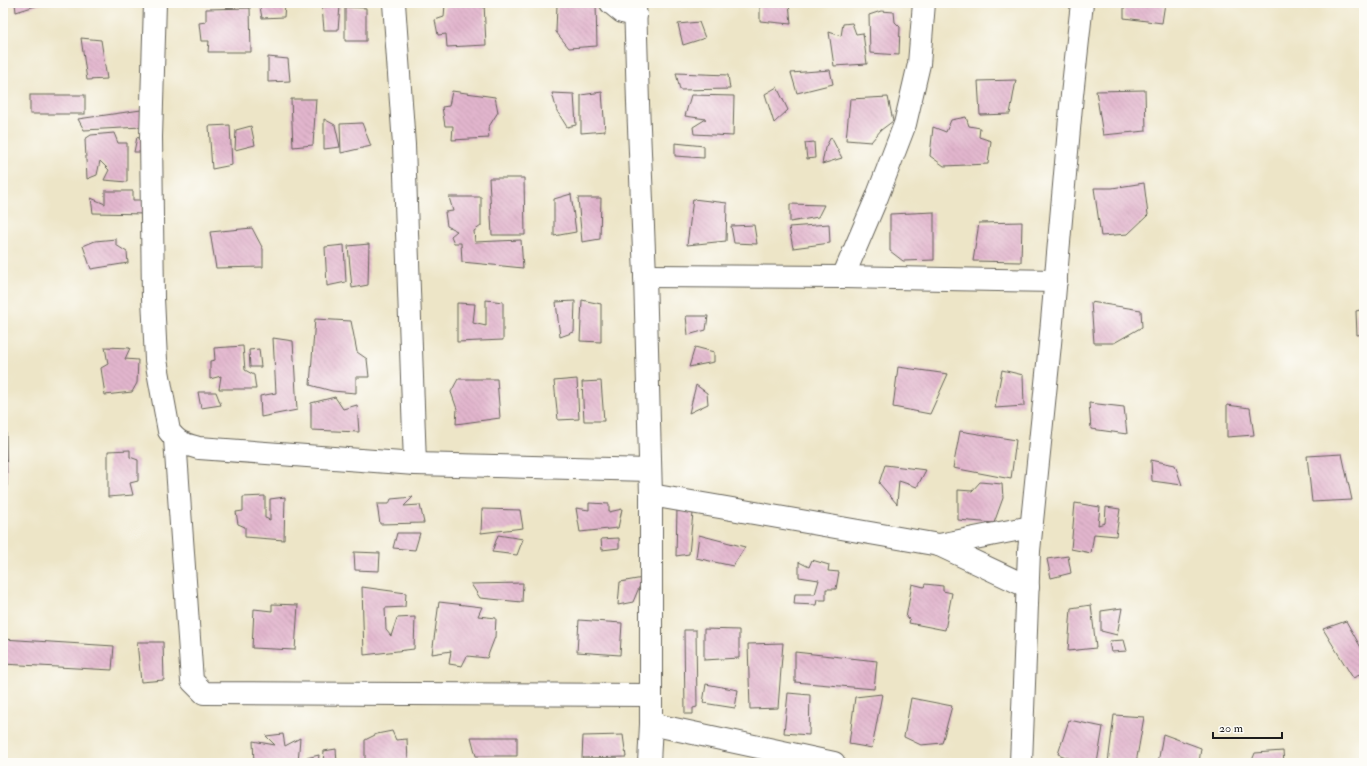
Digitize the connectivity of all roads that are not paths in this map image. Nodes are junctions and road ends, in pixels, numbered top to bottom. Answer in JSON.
{"nodes":[{"id":1,"x":155,"y":3,"type":"edge"},
{"id":2,"x":394,"y":3,"type":"edge"},
{"id":3,"x":611,"y":3,"type":"edge"},
{"id":4,"x":924,"y":3,"type":"edge"},
{"id":5,"x":1082,"y":3,"type":"edge"},
{"id":6,"x":635,"y":9,"type":"edge"},
{"id":7,"x":645,"y":276,"type":"junction"},
{"id":8,"x":843,"y":277,"type":"junction"},
{"id":9,"x":1056,"y":281,"type":"junction"},
{"id":10,"x":175,"y":439,"type":"junction"},
{"id":11,"x":415,"y":464,"type":"junction"},
{"id":12,"x":650,"y":470,"type":"junction"},
{"id":13,"x":651,"y":495,"type":"junction"},
{"id":14,"x":1031,"y":527,"type":"junction"},
{"id":15,"x":939,"y":545,"type":"junction"},
{"id":16,"x":1028,"y":587,"type":"junction"},
{"id":17,"x":651,"y":694,"type":"junction"},
{"id":18,"x":651,"y":724,"type":"junction"},
{"id":19,"x":649,"y":763,"type":"edge"},
{"id":20,"x":834,"y":763,"type":"edge"},
{"id":21,"x":1021,"y":763,"type":"edge"}],
"edges":[{"from":1,"to":10,"type":"street"},
{"from":2,"to":11,"type":"street"},
{"from":3,"to":6,"type":"street"},
{"from":4,"to":8,"type":"street"},
{"from":5,"to":9,"type":"street"},
{"from":6,"to":7,"type":"street"},
{"from":7,"to":8,"type":"street"},
{"from":7,"to":12,"type":"street"},
{"from":8,"to":9,"type":"street"},
{"from":9,"to":14,"type":"street"},
{"from":10,"to":11,"type":"street"},
{"from":10,"to":17,"type":"street"},
{"from":11,"to":12,"type":"street"},
{"from":12,"to":13,"type":"street"},
{"from":13,"to":15,"type":"street"},
{"from":13,"to":17,"type":"street"},
{"from":14,"to":15,"type":"street"},
{"from":14,"to":16,"type":"street"},
{"from":15,"to":16,"type":"street"},
{"from":16,"to":21,"type":"street"},
{"from":17,"to":18,"type":"street"},
{"from":18,"to":19,"type":"street"},
{"from":18,"to":20,"type":"street"}]}
